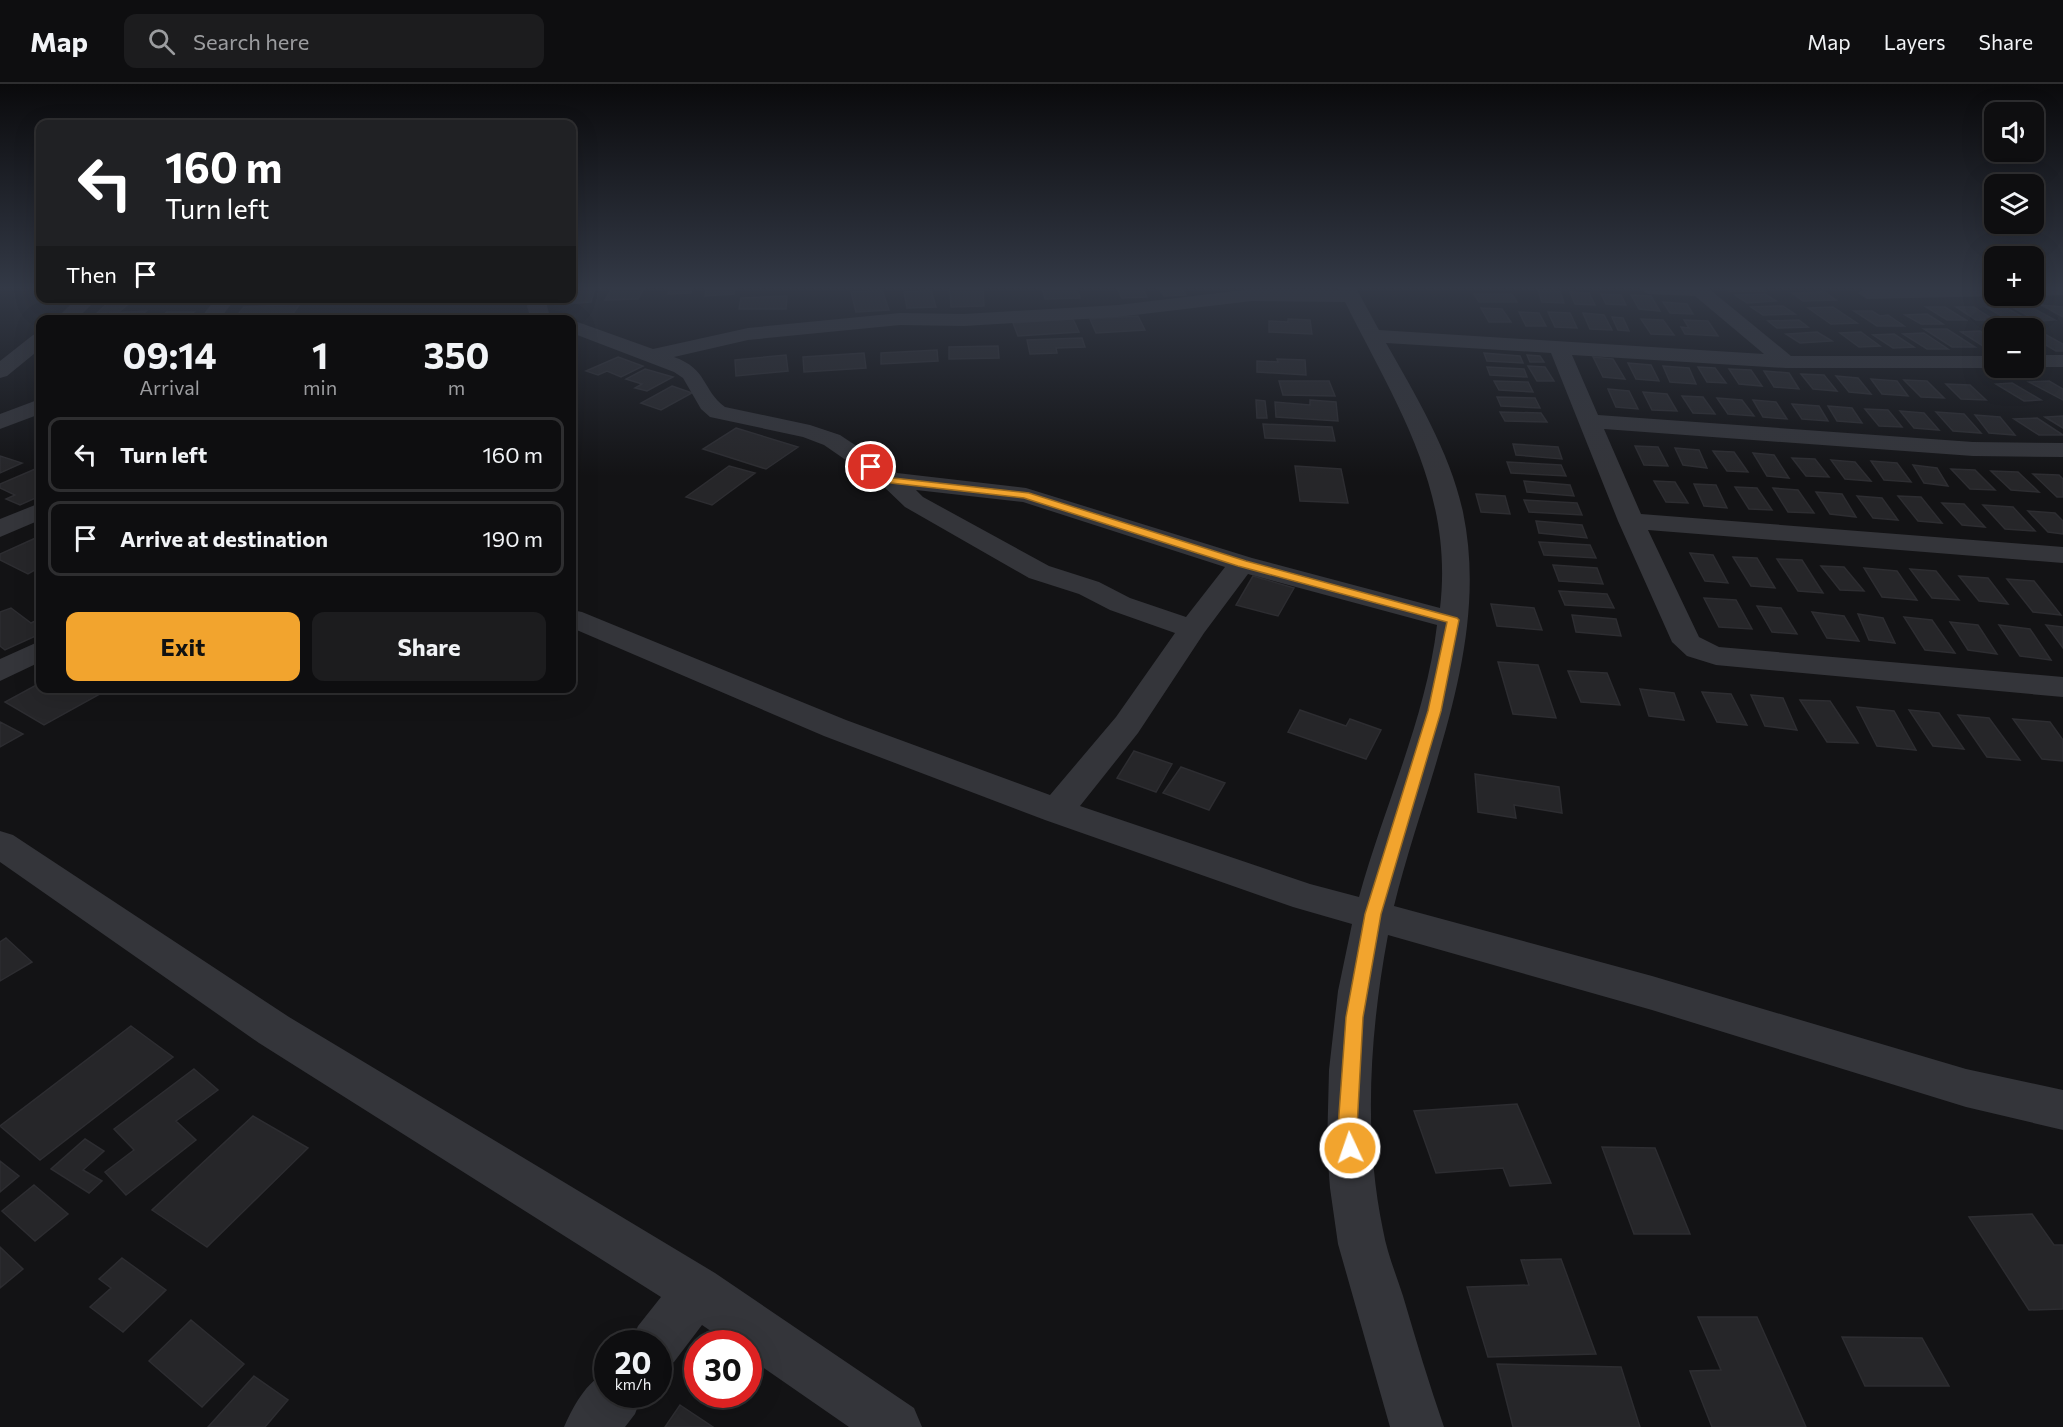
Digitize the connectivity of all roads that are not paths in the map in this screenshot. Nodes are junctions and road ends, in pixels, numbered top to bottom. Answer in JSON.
{"nodes":[{"id":1,"x":32,"y":351,"type":"edge"},
{"id":2,"x":637,"y":351,"type":"edge"},
{"id":3,"x":674,"y":351,"type":"edge"},
{"id":4,"x":1379,"y":351,"type":"edge"},
{"id":5,"x":1561,"y":351,"type":"edge"},
{"id":6,"x":1615,"y":351,"type":"edge"},
{"id":7,"x":1772,"y":351,"type":"edge"},
{"id":8,"x":651,"y":356,"type":"junction"},
{"id":9,"x":2044,"y":361,"type":"edge"},
{"id":10,"x":2063,"y":361,"type":"edge"},
{"id":11,"x":1786,"y":362,"type":"junction"},
{"id":12,"x":1984,"y":362,"type":"edge"},
{"id":13,"x":8,"y":385,"type":"edge"},
{"id":14,"x":36,"y":402,"type":"edge"},
{"id":15,"x":36,"y":406,"type":"edge"},
{"id":16,"x":1590,"y":421,"type":"junction"},
{"id":17,"x":0,"y":422,"type":"edge"},
{"id":18,"x":2063,"y":450,"type":"edge"},
{"id":19,"x":891,"y":480,"type":"junction"},
{"id":20,"x":36,"y":513,"type":"edge"},
{"id":21,"x":1631,"y":521,"type":"junction"},
{"id":22,"x":0,"y":529,"type":"edge"},
{"id":23,"x":2063,"y":555,"type":"edge"},
{"id":24,"x":1242,"y":564,"type":"junction"},
{"id":25,"x":576,"y":620,"type":"edge"},
{"id":26,"x":1453,"y":620,"type":"junction"},
{"id":27,"x":1192,"y":629,"type":"junction"},
{"id":28,"x":36,"y":652,"type":"edge"},
{"id":29,"x":0,"y":671,"type":"edge"},
{"id":30,"x":2063,"y":687,"type":"edge"},
{"id":31,"x":1057,"y":811,"type":"junction"},
{"id":32,"x":0,"y":844,"type":"edge"},
{"id":33,"x":1373,"y":914,"type":"junction"},
{"id":34,"x":2063,"y":1110,"type":"edge"},
{"id":35,"x":697,"y":1291,"type":"junction"},
{"id":36,"x":667,"y":1330,"type":"edge"},
{"id":37,"x":606,"y":1408,"type":"edge"},
{"id":38,"x":591,"y":1427,"type":"edge"},
{"id":39,"x":895,"y":1427,"type":"edge"},
{"id":40,"x":1417,"y":1427,"type":"edge"}],
"edges":[{"from":1,"to":13,"type":"street"},
{"from":2,"to":8,"type":"street"},
{"from":3,"to":8,"type":"street"},
{"from":4,"to":26,"type":"street"},
{"from":5,"to":16,"type":"street"},
{"from":6,"to":11,"type":"street"},
{"from":7,"to":11,"type":"street"},
{"from":8,"to":19,"type":"street"},
{"from":9,"to":10,"type":"street"},
{"from":11,"to":12,"type":"street"},
{"from":13,"to":14,"type":"street"},
{"from":15,"to":17,"type":"street"},
{"from":16,"to":18,"type":"street"},
{"from":16,"to":21,"type":"street"},
{"from":19,"to":24,"type":"street"},
{"from":19,"to":27,"type":"street"},
{"from":20,"to":22,"type":"street"},
{"from":21,"to":23,"type":"street"},
{"from":21,"to":30,"type":"street"},
{"from":24,"to":26,"type":"street"},
{"from":24,"to":27,"type":"street"},
{"from":25,"to":31,"type":"street"},
{"from":26,"to":33,"type":"street"},
{"from":27,"to":31,"type":"street"},
{"from":28,"to":29,"type":"street"},
{"from":31,"to":33,"type":"street"},
{"from":32,"to":35,"type":"street"},
{"from":33,"to":34,"type":"street"},
{"from":33,"to":40,"type":"street"},
{"from":35,"to":36,"type":"street"},
{"from":35,"to":39,"type":"street"},
{"from":37,"to":38,"type":"street"}]}
